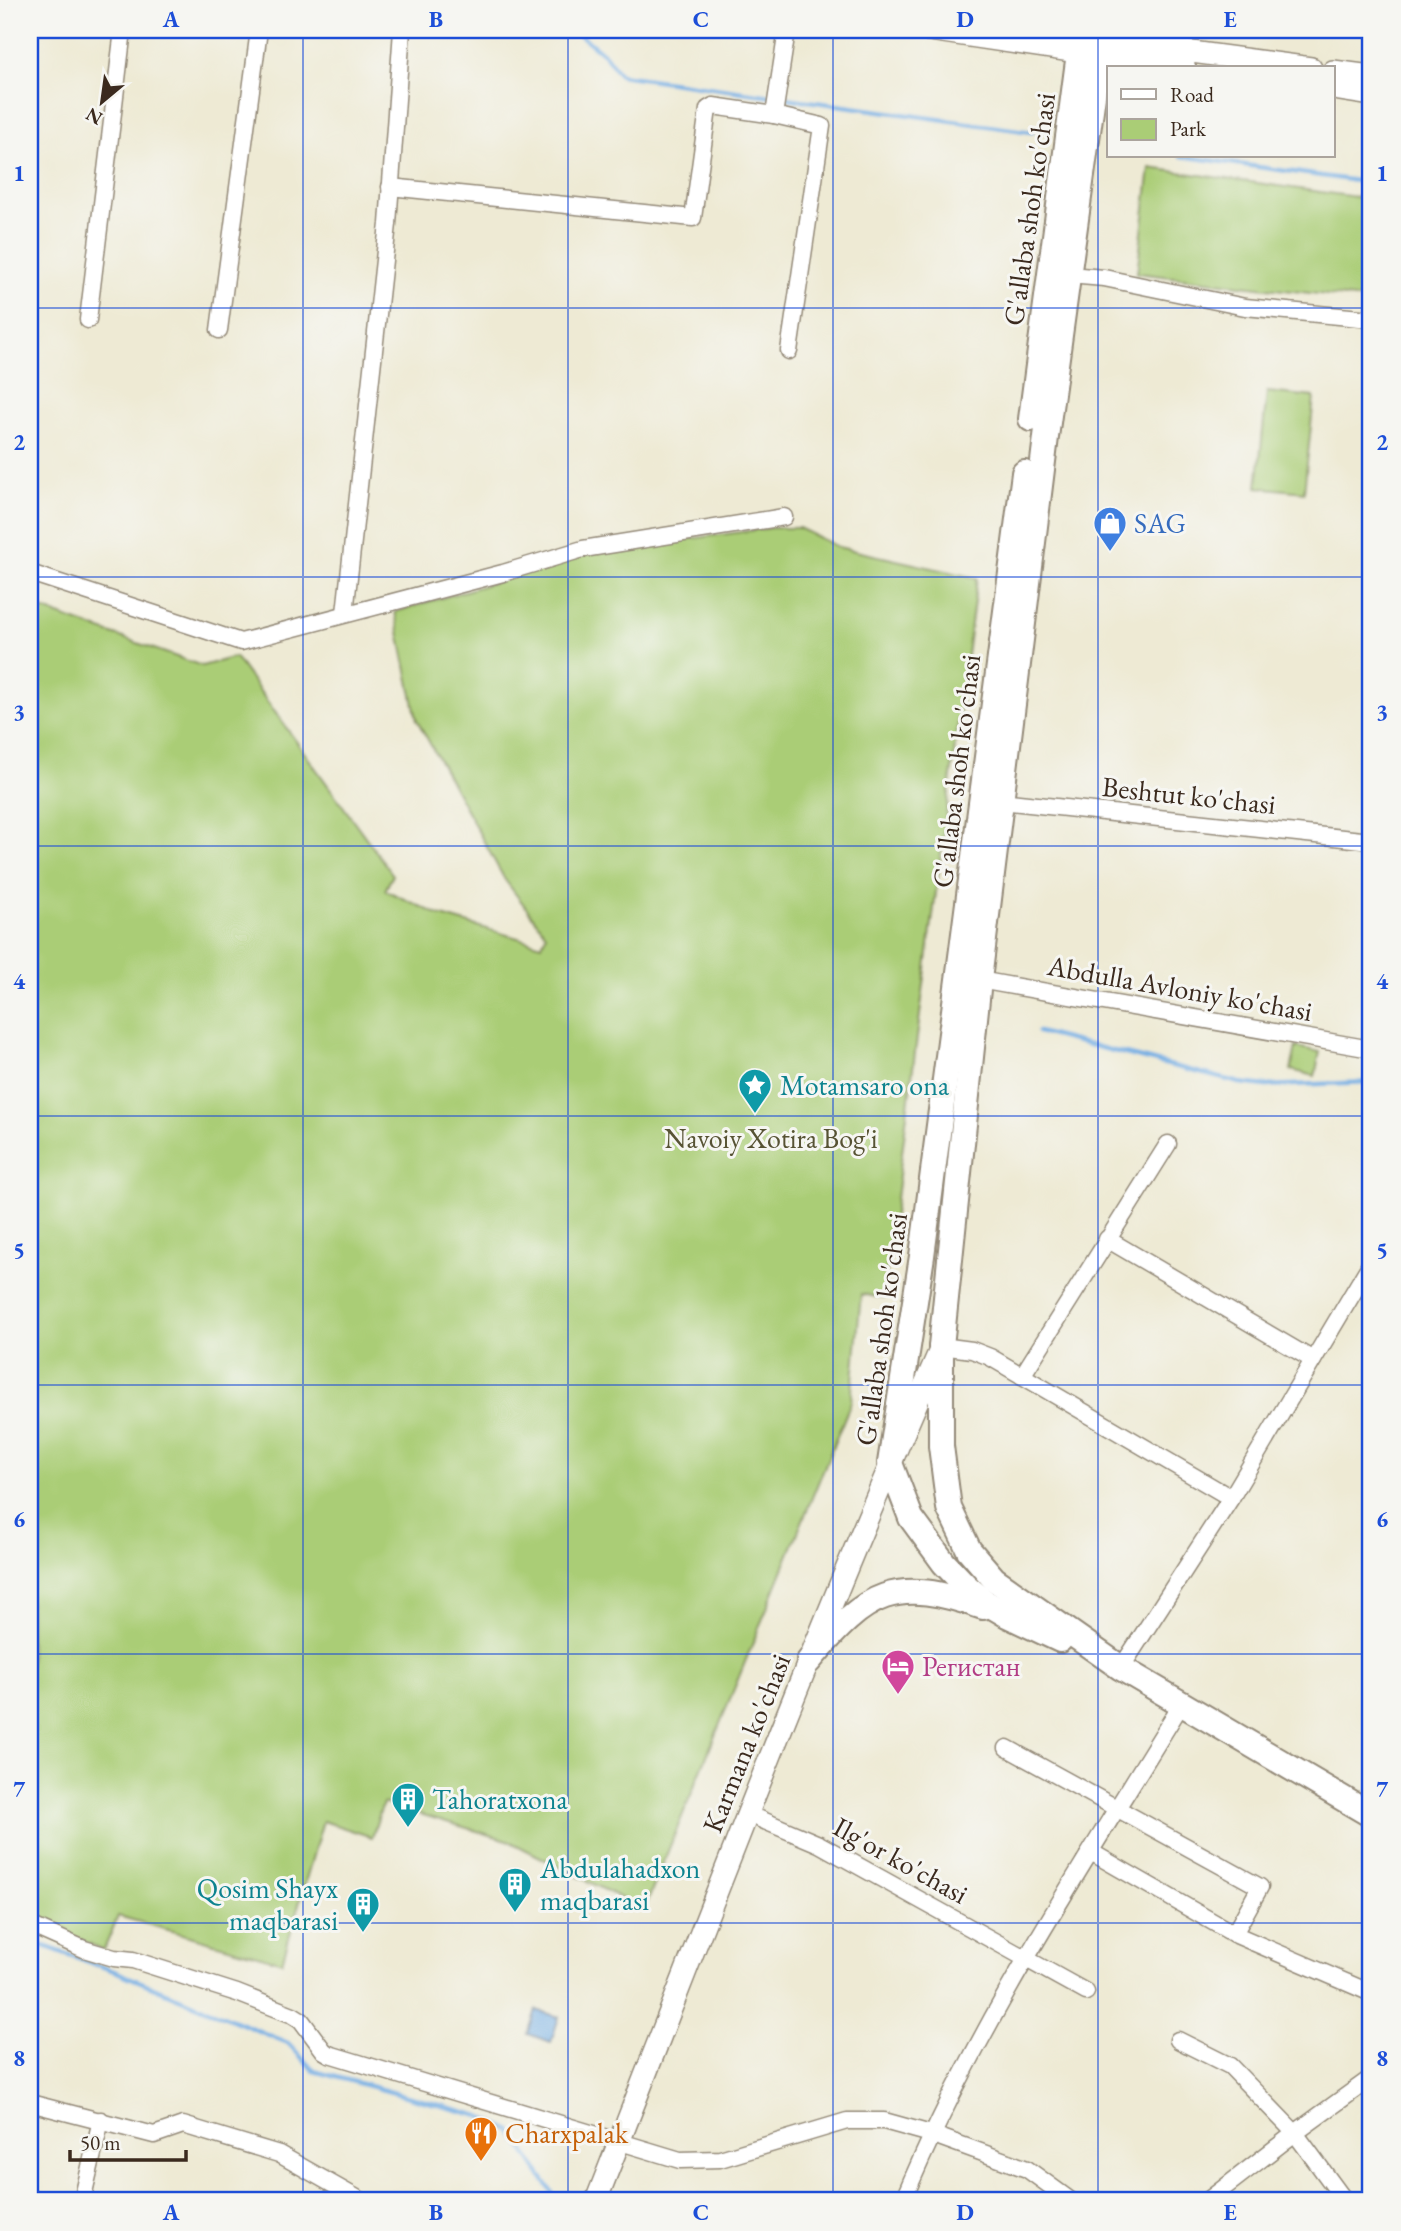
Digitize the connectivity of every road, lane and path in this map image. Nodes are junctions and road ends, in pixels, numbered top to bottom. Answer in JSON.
{"nodes":[{"id":1,"x":123,"y":30,"type":"edge"},
{"id":2,"x":259,"y":30,"type":"edge"},
{"id":3,"x":402,"y":30,"type":"edge"},
{"id":4,"x":787,"y":30,"type":"edge"},
{"id":5,"x":929,"y":30,"type":"edge"},
{"id":6,"x":1028,"y":30,"type":"edge"},
{"id":7,"x":1091,"y":41,"type":"edge"},
{"id":8,"x":1178,"y":66,"type":"edge"},
{"id":9,"x":1295,"y":66,"type":"edge"},
{"id":10,"x":1334,"y":71,"type":"edge"},
{"id":11,"x":1371,"y":76,"type":"edge"},
{"id":12,"x":1334,"y":89,"type":"edge"},
{"id":13,"x":1371,"y":95,"type":"edge"},
{"id":14,"x":774,"y":115,"type":"junction"},
{"id":15,"x":390,"y":187,"type":"junction"},
{"id":16,"x":1069,"y":275,"type":"junction"},
{"id":17,"x":1371,"y":319,"type":"edge"},
{"id":18,"x":88,"y":320,"type":"dead end"},
{"id":19,"x":219,"y":330,"type":"dead end"},
{"id":20,"x":789,"y":351,"type":"dead end"},
{"id":21,"x":784,"y":517,"type":"dead end"},
{"id":22,"x":30,"y":573,"type":"edge"},
{"id":23,"x":345,"y":613,"type":"junction"},
{"id":24,"x":1001,"y":801,"type":"junction"},
{"id":25,"x":1371,"y":841,"type":"edge"},
{"id":26,"x":979,"y":980,"type":"junction"},
{"id":27,"x":1371,"y":1049,"type":"edge"},
{"id":28,"x":1168,"y":1144,"type":"dead end"},
{"id":29,"x":1107,"y":1239,"type":"junction"},
{"id":30,"x":1371,"y":1263,"type":"edge"},
{"id":31,"x":941,"y":1346,"type":"junction"},
{"id":32,"x":1313,"y":1360,"type":"junction"},
{"id":33,"x":1022,"y":1376,"type":"junction"},
{"id":34,"x":890,"y":1463,"type":"junction"},
{"id":35,"x":1231,"y":1498,"type":"junction"},
{"id":36,"x":1007,"y":1615,"type":"junction"},
{"id":37,"x":809,"y":1661,"type":"junction"},
{"id":38,"x":1121,"y":1668,"type":"junction"},
{"id":39,"x":1182,"y":1703,"type":"junction"},
{"id":40,"x":1007,"y":1748,"type":"dead end"},
{"id":41,"x":1118,"y":1808,"type":"junction"},
{"id":42,"x":748,"y":1814,"type":"junction"},
{"id":43,"x":1371,"y":1815,"type":"edge"},
{"id":44,"x":1091,"y":1852,"type":"junction"},
{"id":45,"x":30,"y":1925,"type":"edge"},
{"id":46,"x":1234,"y":1934,"type":"junction"},
{"id":47,"x":1026,"y":1959,"type":"junction"},
{"id":48,"x":1086,"y":1992,"type":"dead end"},
{"id":49,"x":1371,"y":1993,"type":"edge"},
{"id":50,"x":1178,"y":2040,"type":"dead end"},
{"id":51,"x":1371,"y":2078,"type":"edge"},
{"id":52,"x":30,"y":2103,"type":"edge"},
{"id":53,"x":101,"y":2120,"type":"junction"},
{"id":54,"x":1295,"y":2133,"type":"junction"},
{"id":55,"x":931,"y":2134,"type":"junction"},
{"id":56,"x":619,"y":2142,"type":"junction"},
{"id":57,"x":30,"y":2198,"type":"edge"},
{"id":58,"x":43,"y":2201,"type":"edge"},
{"id":59,"x":82,"y":2201,"type":"edge"},
{"id":60,"x":362,"y":2201,"type":"edge"},
{"id":61,"x":596,"y":2201,"type":"edge"},
{"id":62,"x":903,"y":2201,"type":"edge"},
{"id":63,"x":1071,"y":2201,"type":"edge"},
{"id":64,"x":1207,"y":2201,"type":"edge"},
{"id":65,"x":1345,"y":2201,"type":"edge"}],
"edges":[{"from":1,"to":18,"type":"street"},
{"from":2,"to":19,"type":"street"},
{"from":3,"to":15,"type":"street"},
{"from":4,"to":14,"type":"street"},
{"from":5,"to":7,"type":"main road"},
{"from":6,"to":7,"type":"main road"},
{"from":7,"to":8,"type":"main road"},
{"from":7,"to":9,"type":"main road"},
{"from":7,"to":16,"type":"main road","name":"G'allaba shoh ko'chasi"},
{"from":7,"to":34,"type":"main road","name":"G'allaba shoh ko'chasi"},
{"from":10,"to":11,"type":"main road"},
{"from":12,"to":13,"type":"main road"},
{"from":14,"to":15,"type":"street"},
{"from":14,"to":20,"type":"street"},
{"from":15,"to":23,"type":"street"},
{"from":16,"to":17,"type":"street"},
{"from":16,"to":24,"type":"main road","name":"G'allaba shoh ko'chasi"},
{"from":21,"to":23,"type":"street"},
{"from":22,"to":23,"type":"street"},
{"from":24,"to":25,"type":"street","name":"Beshtut ko'chasi"},
{"from":24,"to":26,"type":"main road","name":"G'allaba shoh ko'chasi"},
{"from":26,"to":27,"type":"street","name":"Abdulla Avloniy ko'chasi"},
{"from":26,"to":31,"type":"main road","name":"G'allaba shoh ko'chasi"},
{"from":28,"to":29,"type":"street"},
{"from":29,"to":32,"type":"street"},
{"from":29,"to":33,"type":"street"},
{"from":30,"to":32,"type":"street"},
{"from":31,"to":33,"type":"street"},
{"from":31,"to":34,"type":"main road","name":"G'allaba shoh ko'chasi"},
{"from":31,"to":38,"type":"main road"},
{"from":32,"to":35,"type":"street"},
{"from":33,"to":35,"type":"street"},
{"from":34,"to":36,"type":"main road"},
{"from":34,"to":37,"type":"main road","name":"Karmana ko'chasi"},
{"from":35,"to":38,"type":"street"},
{"from":36,"to":37,"type":"main road"},
{"from":36,"to":38,"type":"main road"},
{"from":37,"to":42,"type":"main road","name":"Karmana ko'chasi"},
{"from":38,"to":39,"type":"main road"},
{"from":39,"to":41,"type":"street"},
{"from":39,"to":43,"type":"main road"},
{"from":40,"to":41,"type":"street"},
{"from":41,"to":44,"type":"street"},
{"from":41,"to":46,"type":"street"},
{"from":42,"to":47,"type":"street","name":"Ilg'or ko'chasi"},
{"from":42,"to":56,"type":"main road","name":"Karmana ko'chasi"},
{"from":44,"to":46,"type":"street"},
{"from":44,"to":47,"type":"street"},
{"from":45,"to":56,"type":"street"},
{"from":46,"to":49,"type":"street"},
{"from":47,"to":48,"type":"street","name":"Ilg'or ko'chasi"},
{"from":47,"to":55,"type":"street"},
{"from":50,"to":54,"type":"street"},
{"from":51,"to":54,"type":"street"},
{"from":52,"to":53,"type":"street"},
{"from":53,"to":59,"type":"street"},
{"from":53,"to":60,"type":"street"},
{"from":54,"to":64,"type":"street"},
{"from":54,"to":65,"type":"street"},
{"from":55,"to":56,"type":"street"},
{"from":55,"to":62,"type":"street"},
{"from":55,"to":63,"type":"street"},
{"from":56,"to":61,"type":"main road","name":"Karmana ko'chasi"},
{"from":57,"to":58,"type":"street"}]}
